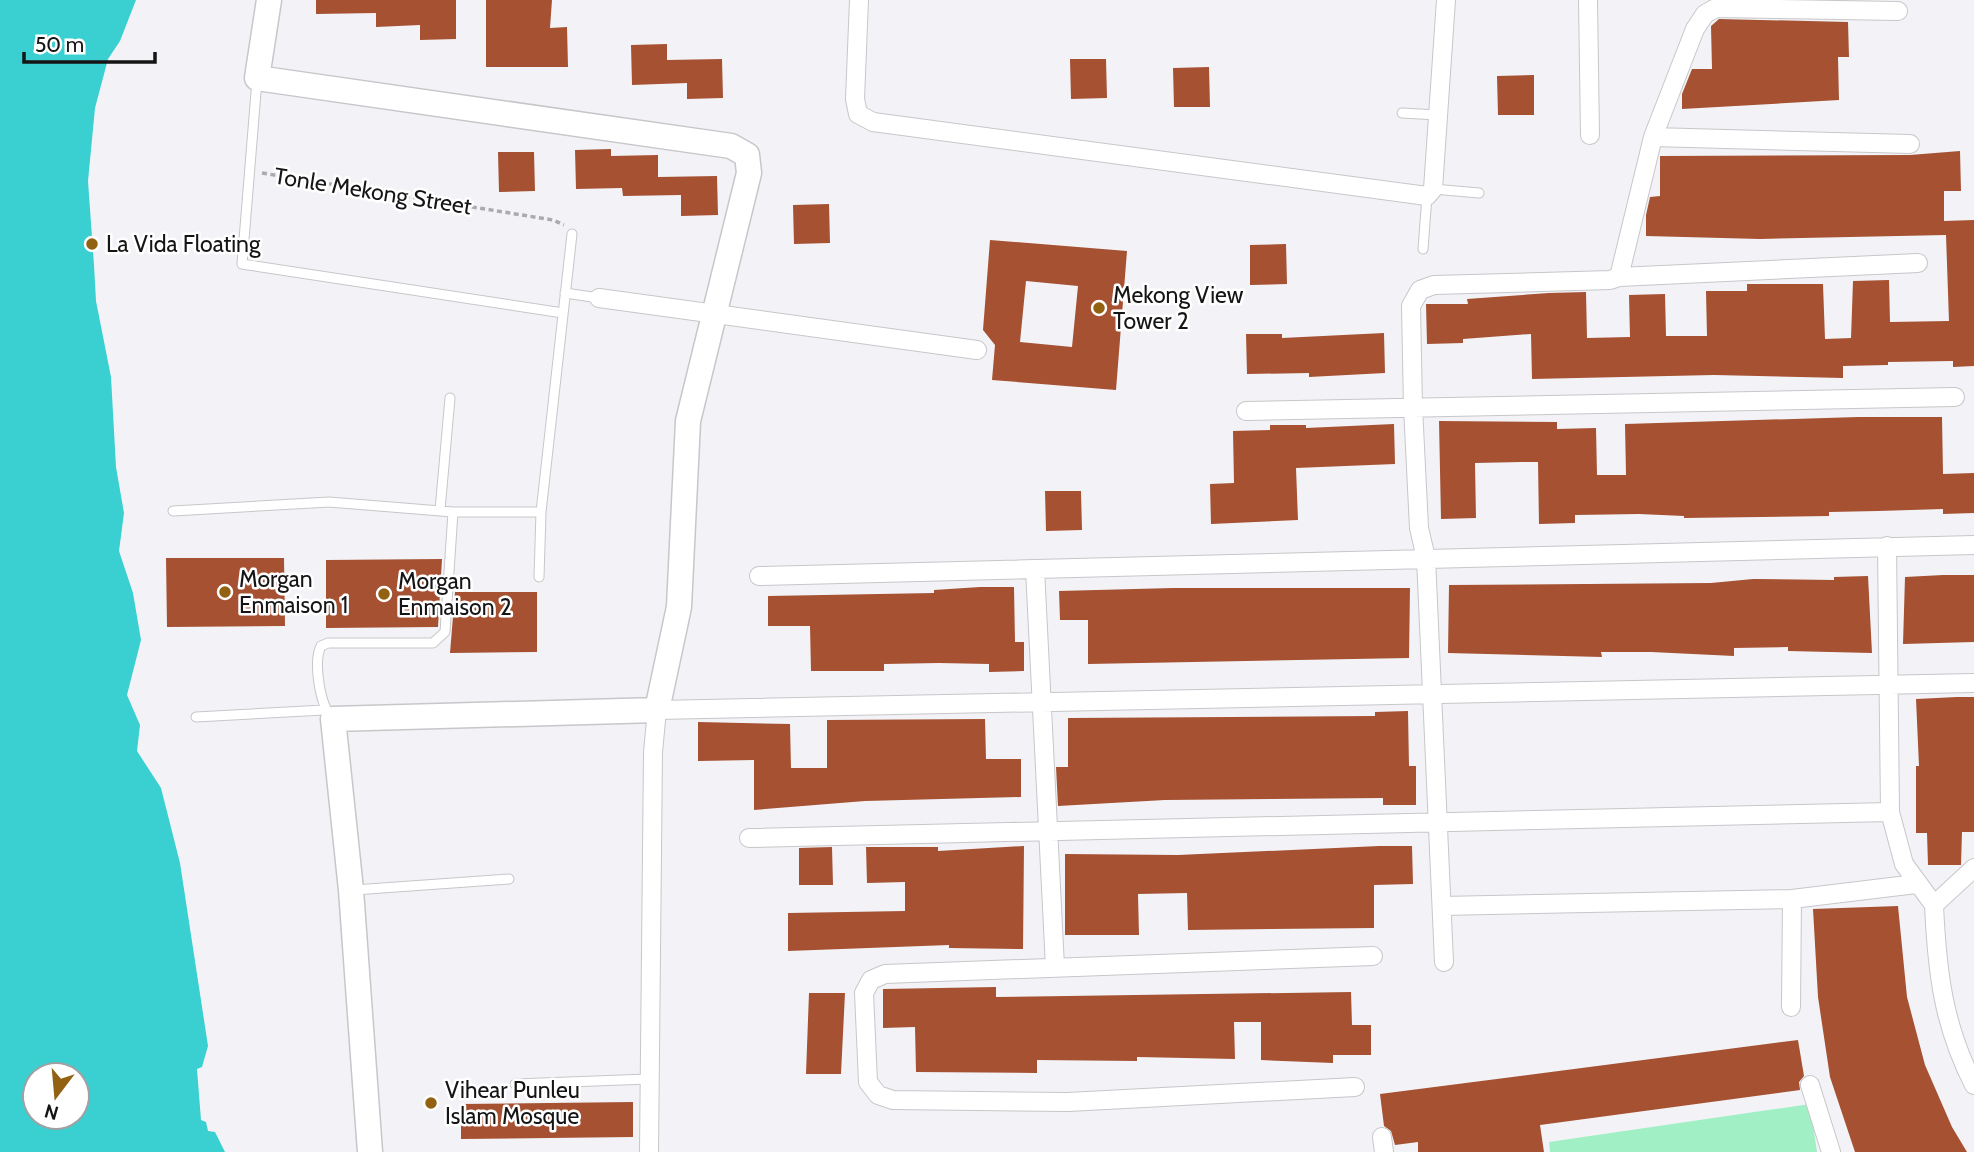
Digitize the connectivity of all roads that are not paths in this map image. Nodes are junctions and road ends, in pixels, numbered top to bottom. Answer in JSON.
{"nodes":[{"id":1,"x":269,"y":0,"type":"edge"},
{"id":2,"x":859,"y":0,"type":"edge"},
{"id":3,"x":1446,"y":0,"type":"edge"},
{"id":4,"x":1588,"y":0,"type":"edge"},
{"id":5,"x":1898,"y":11,"type":"dead end"},
{"id":6,"x":257,"y":78,"type":"junction"},
{"id":7,"x":1402,"y":113,"type":"dead end"},
{"id":8,"x":1438,"y":115,"type":"junction"},
{"id":9,"x":1590,"y":135,"type":"dead end"},
{"id":10,"x":1653,"y":137,"type":"junction"},
{"id":11,"x":1910,"y":144,"type":"dead end"},
{"id":12,"x":1430,"y":192,"type":"junction"},
{"id":13,"x":1479,"y":193,"type":"dead end"},
{"id":14,"x":572,"y":234,"type":"road end"},
{"id":15,"x":1423,"y":249,"type":"dead end"},
{"id":16,"x":1918,"y":263,"type":"dead end"},
{"id":17,"x":1619,"y":277,"type":"junction"},
{"id":18,"x":565,"y":293,"type":"junction"},
{"id":19,"x":599,"y":298,"type":"joint"},
{"id":20,"x":563,"y":313,"type":"junction"},
{"id":21,"x":713,"y":315,"type":"junction"},
{"id":22,"x":978,"y":350,"type":"dead end"},
{"id":23,"x":1955,"y":397,"type":"dead end"},
{"id":24,"x":450,"y":398,"type":"dead end"},
{"id":25,"x":1413,"y":407,"type":"junction"},
{"id":26,"x":1246,"y":411,"type":"dead end"},
{"id":27,"x":440,"y":510,"type":"junction"},
{"id":28,"x":173,"y":511,"type":"dead end"},
{"id":29,"x":453,"y":512,"type":"junction"},
{"id":30,"x":541,"y":512,"type":"junction"},
{"id":31,"x":1974,"y":545,"type":"edge"},
{"id":32,"x":1887,"y":546,"type":"junction"},
{"id":33,"x":1426,"y":558,"type":"junction"},
{"id":34,"x":1035,"y":569,"type":"junction"},
{"id":35,"x":759,"y":576,"type":"dead end"},
{"id":36,"x":539,"y":577,"type":"dead end"},
{"id":37,"x":1974,"y":683,"type":"edge"},
{"id":38,"x":1888,"y":685,"type":"junction"},
{"id":39,"x":1432,"y":694,"type":"junction"},
{"id":40,"x":1042,"y":702,"type":"junction"},
{"id":41,"x":657,"y":710,"type":"junction"},
{"id":42,"x":329,"y":714,"type":"junction"},
{"id":43,"x":196,"y":718,"type":"dead end"},
{"id":44,"x":1890,"y":812,"type":"junction"},
{"id":45,"x":1438,"y":822,"type":"junction"},
{"id":46,"x":1048,"y":831,"type":"junction"},
{"id":47,"x":750,"y":838,"type":"dead end"},
{"id":48,"x":1974,"y":868,"type":"edge"},
{"id":49,"x":509,"y":879,"type":"dead end"},
{"id":50,"x":1916,"y":884,"type":"junction"},
{"id":51,"x":351,"y":890,"type":"junction"},
{"id":52,"x":1792,"y":899,"type":"junction"},
{"id":53,"x":1934,"y":905,"type":"junction"},
{"id":54,"x":1442,"y":906,"type":"junction"},
{"id":55,"x":1373,"y":956,"type":"dead end"},
{"id":56,"x":1444,"y":962,"type":"dead end"},
{"id":57,"x":1055,"y":967,"type":"junction"},
{"id":58,"x":1791,"y":1007,"type":"dead end"},
{"id":59,"x":1972,"y":1074,"type":"edge"},
{"id":60,"x":648,"y":1079,"type":"junction"},
{"id":61,"x":515,"y":1084,"type":"dead end"},
{"id":62,"x":1810,"y":1085,"type":"dead end"},
{"id":63,"x":1355,"y":1087,"type":"dead end"},
{"id":64,"x":370,"y":1152,"type":"edge"},
{"id":65,"x":649,"y":1152,"type":"edge"},
{"id":66,"x":1831,"y":1152,"type":"edge"}],
"edges":[{"from":1,"to":6,"type":"street","name":"Tonle Mekong Street"},
{"from":2,"to":12,"type":"street"},
{"from":3,"to":8,"type":"street"},
{"from":4,"to":9,"type":"street"},
{"from":5,"to":10,"type":"street"},
{"from":6,"to":20,"type":"lane","name":"Tonle Mekong Street"},
{"from":6,"to":21,"type":"street"},
{"from":7,"to":8,"type":"lane"},
{"from":8,"to":12,"type":"street"},
{"from":10,"to":11,"type":"street"},
{"from":10,"to":17,"type":"street"},
{"from":12,"to":13,"type":"lane"},
{"from":12,"to":15,"type":"lane"},
{"from":14,"to":18,"type":"lane"},
{"from":16,"to":17,"type":"street"},
{"from":17,"to":25,"type":"street"},
{"from":18,"to":19,"type":"lane"},
{"from":18,"to":20,"type":"lane"},
{"from":19,"to":21,"type":"street"},
{"from":20,"to":30,"type":"lane"},
{"from":21,"to":22,"type":"street"},
{"from":21,"to":41,"type":"street"},
{"from":23,"to":25,"type":"street"},
{"from":24,"to":27,"type":"lane"},
{"from":25,"to":26,"type":"street"},
{"from":25,"to":33,"type":"street"},
{"from":27,"to":28,"type":"lane"},
{"from":27,"to":29,"type":"lane"},
{"from":29,"to":30,"type":"lane"},
{"from":29,"to":42,"type":"lane"},
{"from":30,"to":36,"type":"lane"},
{"from":31,"to":32,"type":"street"},
{"from":32,"to":33,"type":"street"},
{"from":32,"to":38,"type":"street"},
{"from":33,"to":34,"type":"street"},
{"from":33,"to":39,"type":"street"},
{"from":34,"to":35,"type":"street"},
{"from":34,"to":40,"type":"street"},
{"from":37,"to":38,"type":"street"},
{"from":38,"to":39,"type":"street"},
{"from":38,"to":44,"type":"street"},
{"from":39,"to":40,"type":"street"},
{"from":39,"to":45,"type":"street"},
{"from":40,"to":41,"type":"street"},
{"from":40,"to":46,"type":"street"},
{"from":41,"to":42,"type":"street"},
{"from":41,"to":60,"type":"street"},
{"from":42,"to":43,"type":"lane"},
{"from":42,"to":51,"type":"street"},
{"from":44,"to":45,"type":"street"},
{"from":44,"to":50,"type":"street"},
{"from":45,"to":46,"type":"street"},
{"from":45,"to":54,"type":"street"},
{"from":46,"to":47,"type":"street"},
{"from":46,"to":57,"type":"street"},
{"from":48,"to":53,"type":"street"},
{"from":49,"to":51,"type":"lane"},
{"from":50,"to":52,"type":"street"},
{"from":50,"to":53,"type":"street"},
{"from":51,"to":64,"type":"street"},
{"from":52,"to":54,"type":"street"},
{"from":52,"to":58,"type":"street"},
{"from":53,"to":59,"type":"street"},
{"from":54,"to":56,"type":"street"},
{"from":55,"to":57,"type":"street"},
{"from":57,"to":63,"type":"street"},
{"from":60,"to":61,"type":"lane"},
{"from":60,"to":65,"type":"street"},
{"from":62,"to":66,"type":"street"}]}
